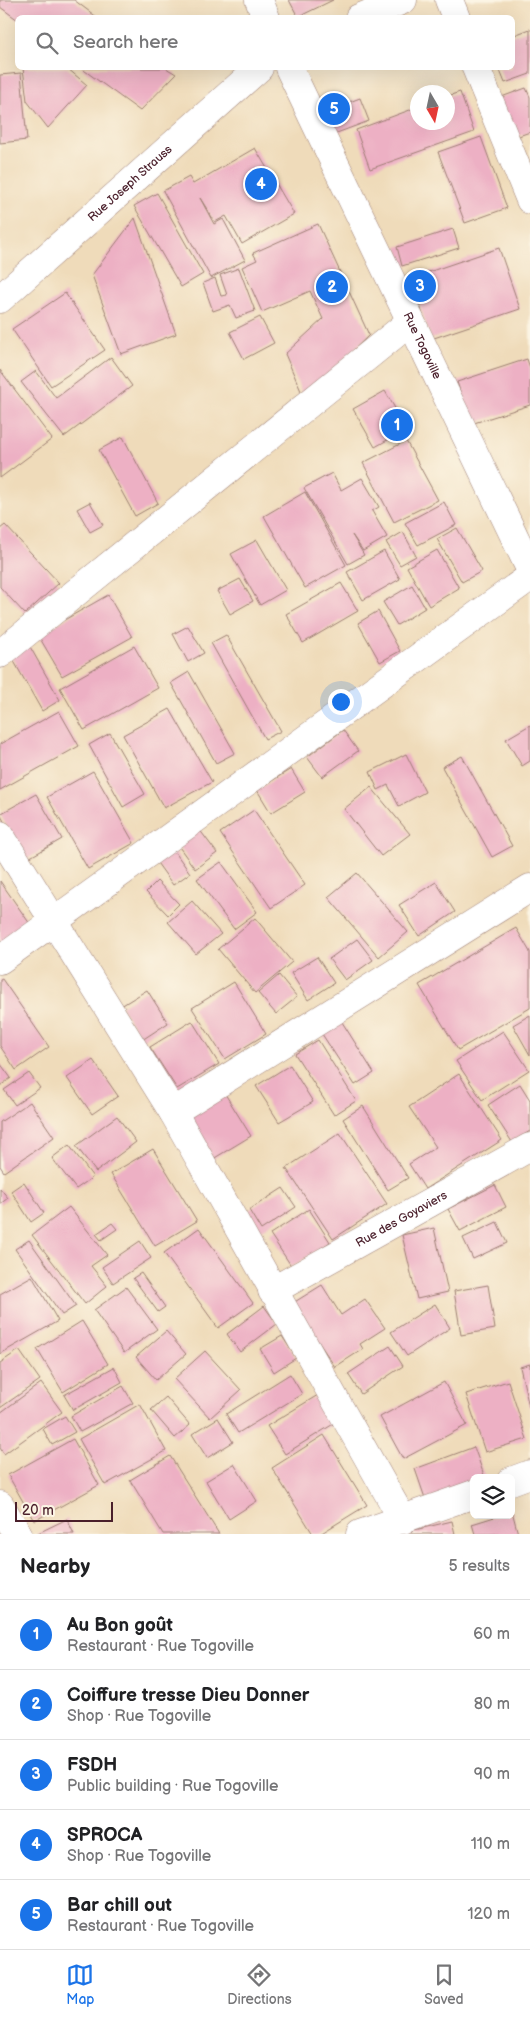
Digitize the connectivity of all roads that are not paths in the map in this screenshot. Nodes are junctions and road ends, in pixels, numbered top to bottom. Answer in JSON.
{"nodes":[{"id":1,"x":259,"y":0,"type":"edge"},
{"id":2,"x":403,"y":0,"type":"edge"},
{"id":3,"x":449,"y":0,"type":"edge"},
{"id":4,"x":265,"y":15,"type":"edge"},
{"id":5,"x":366,"y":15,"type":"edge"},
{"id":6,"x":455,"y":15,"type":"edge"},
{"id":7,"x":257,"y":70,"type":"edge"},
{"id":8,"x":289,"y":70,"type":"edge"},
{"id":9,"x":477,"y":70,"type":"edge"},
{"id":10,"x":530,"y":200,"type":"edge"},
{"id":11,"x":0,"y":299,"type":"edge"},
{"id":12,"x":410,"y":322,"type":"junction"},
{"id":13,"x":530,"y":569,"type":"edge"},
{"id":14,"x":530,"y":577,"type":"edge"},
{"id":15,"x":0,"y":654,"type":"edge"},
{"id":16,"x":0,"y":835,"type":"edge"},
{"id":17,"x":530,"y":888,"type":"edge"},
{"id":18,"x":54,"y":922,"type":"junction"},
{"id":19,"x":0,"y":960,"type":"edge"},
{"id":20,"x":173,"y":1112,"type":"junction"},
{"id":21,"x":530,"y":1147,"type":"edge"},
{"id":22,"x":272,"y":1291,"type":"junction"},
{"id":23,"x":530,"y":1474,"type":"edge"},
{"id":24,"x":515,"y":1480,"type":"edge"},
{"id":25,"x":470,"y":1495,"type":"edge"},
{"id":26,"x":0,"y":1505,"type":"edge"},
{"id":27,"x":403,"y":1520,"type":"junction"},
{"id":28,"x":18,"y":1534,"type":"edge"},
{"id":29,"x":360,"y":1534,"type":"edge"}],
"edges":[{"from":1,"to":4,"type":"street"},
{"from":2,"to":5,"type":"street"},
{"from":3,"to":6,"type":"street"},
{"from":7,"to":11,"type":"street","name":"Rue Joseph Strauss"},
{"from":8,"to":12,"type":"street","name":"Rue Togoville"},
{"from":9,"to":10,"type":"street"},
{"from":12,"to":13,"type":"street","name":"Rue Togoville"},
{"from":12,"to":15,"type":"street"},
{"from":14,"to":18,"type":"street"},
{"from":16,"to":18,"type":"street"},
{"from":17,"to":20,"type":"street"},
{"from":18,"to":19,"type":"street"},
{"from":18,"to":20,"type":"street"},
{"from":20,"to":22,"type":"street"},
{"from":21,"to":22,"type":"street","name":"Rue des Goyaviers"},
{"from":22,"to":27,"type":"street"},
{"from":23,"to":24,"type":"street"},
{"from":25,"to":27,"type":"street"},
{"from":26,"to":28,"type":"street"},
{"from":27,"to":29,"type":"street"}]}
